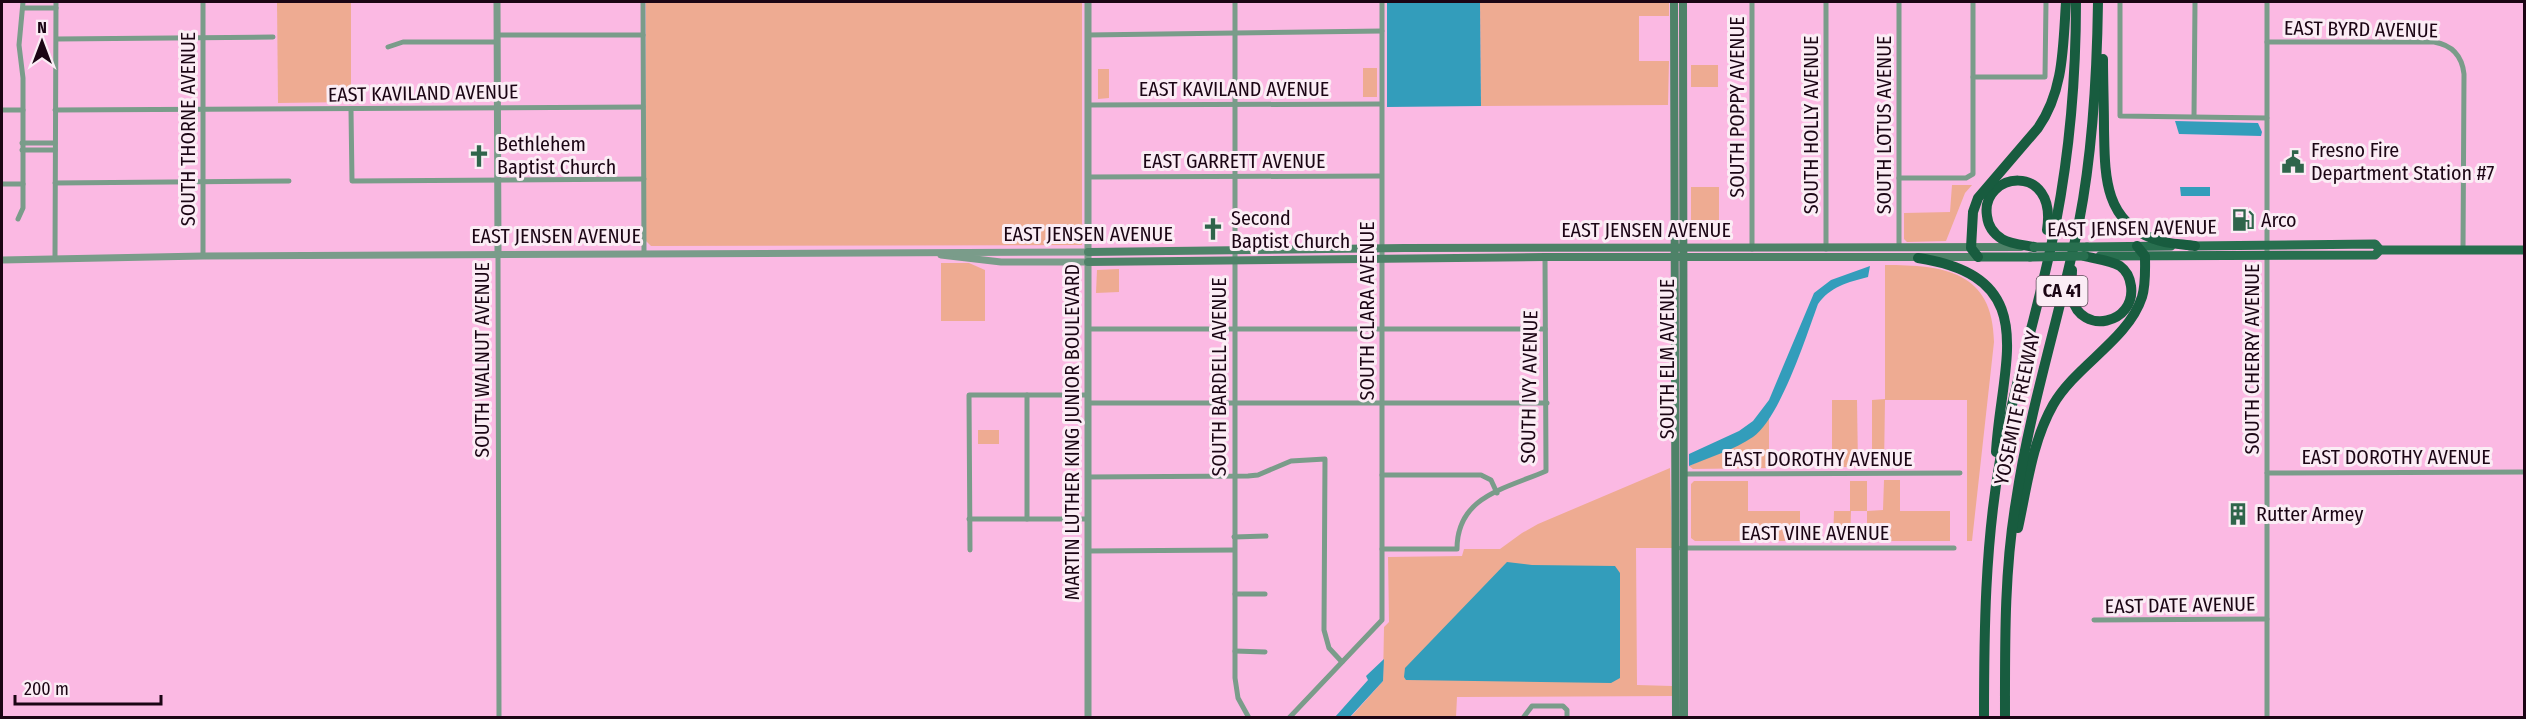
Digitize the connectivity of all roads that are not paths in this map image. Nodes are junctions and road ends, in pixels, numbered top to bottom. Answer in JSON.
{"nodes":[{"id":1,"x":203,"y":2,"type":"edge"},
{"id":2,"x":496,"y":2,"type":"edge"},
{"id":3,"x":643,"y":2,"type":"edge"},
{"id":4,"x":1088,"y":2,"type":"edge"},
{"id":5,"x":1235,"y":2,"type":"edge"},
{"id":6,"x":1382,"y":2,"type":"edge"},
{"id":7,"x":1674,"y":2,"type":"edge"},
{"id":8,"x":1683,"y":2,"type":"edge"},
{"id":9,"x":1752,"y":2,"type":"edge"},
{"id":10,"x":1826,"y":2,"type":"edge"},
{"id":11,"x":1899,"y":2,"type":"edge"},
{"id":12,"x":1973,"y":2,"type":"edge"},
{"id":13,"x":2046,"y":2,"type":"edge"},
{"id":14,"x":2066,"y":2,"type":"edge"},
{"id":15,"x":2076,"y":2,"type":"edge"},
{"id":16,"x":2098,"y":2,"type":"edge"},
{"id":17,"x":2103,"y":2,"type":"edge"},
{"id":18,"x":2120,"y":2,"type":"edge"},
{"id":19,"x":2195,"y":2,"type":"edge"},
{"id":20,"x":2267,"y":2,"type":"edge"},
{"id":21,"x":23,"y":5,"type":"edge"},
{"id":22,"x":56,"y":5,"type":"edge"},
{"id":23,"x":1382,"y":31,"type":"junction"},
{"id":24,"x":1234,"y":33,"type":"junction"},
{"id":25,"x":643,"y":35,"type":"junction"},
{"id":26,"x":1088,"y":35,"type":"junction"},
{"id":27,"x":273,"y":37,"type":"dead end"},
{"id":28,"x":203,"y":38,"type":"junction"},
{"id":29,"x":57,"y":39,"type":"junction"},
{"id":30,"x":497,"y":39,"type":"junction"},
{"id":31,"x":2267,"y":42,"type":"junction"},
{"id":32,"x":388,"y":47,"type":"dead end"},
{"id":33,"x":1973,"y":77,"type":"junction"},
{"id":34,"x":1234,"y":104,"type":"junction"},
{"id":35,"x":1381,"y":104,"type":"junction"},
{"id":36,"x":1088,"y":105,"type":"junction"},
{"id":37,"x":497,"y":107,"type":"junction"},
{"id":38,"x":643,"y":107,"type":"junction"},
{"id":39,"x":203,"y":109,"type":"junction"},
{"id":40,"x":2,"y":110,"type":"edge"},
{"id":41,"x":23,"y":110,"type":"junction"},
{"id":42,"x":55,"y":110,"type":"junction"},
{"id":43,"x":351,"y":110,"type":"junction"},
{"id":44,"x":2194,"y":116,"type":"junction"},
{"id":45,"x":2267,"y":118,"type":"junction"},
{"id":46,"x":22,"y":146,"type":"junction"},
{"id":47,"x":55,"y":146,"type":"junction"},
{"id":48,"x":1234,"y":176,"type":"junction"},
{"id":49,"x":1380,"y":176,"type":"junction"},
{"id":50,"x":1088,"y":177,"type":"junction"},
{"id":51,"x":1899,"y":178,"type":"junction"},
{"id":52,"x":644,"y":179,"type":"junction"},
{"id":53,"x":498,"y":180,"type":"junction"},
{"id":54,"x":289,"y":181,"type":"dead end"},
{"id":55,"x":203,"y":182,"type":"junction"},
{"id":56,"x":56,"y":183,"type":"junction"},
{"id":57,"x":2,"y":184,"type":"edge"},
{"id":58,"x":23,"y":184,"type":"junction"},
{"id":59,"x":18,"y":219,"type":"dead end"},
{"id":60,"x":2075,"y":237,"type":"junction"},
{"id":61,"x":2267,"y":245,"type":"junction"},
{"id":62,"x":2137,"y":246,"type":"junction"},
{"id":63,"x":2195,"y":246,"type":"junction"},
{"id":64,"x":1382,"y":248,"type":"junction"},
{"id":65,"x":1899,"y":248,"type":"junction"},
{"id":66,"x":1752,"y":249,"type":"junction"},
{"id":67,"x":1826,"y":249,"type":"junction"},
{"id":68,"x":2524,"y":249,"type":"edge"},
{"id":69,"x":2380,"y":250,"type":"junction"},
{"id":70,"x":2463,"y":250,"type":"junction"},
{"id":71,"x":1545,"y":252,"type":"junction"},
{"id":72,"x":2032,"y":252,"type":"junction"},
{"id":73,"x":2085,"y":252,"type":"junction"},
{"id":74,"x":1974,"y":253,"type":"junction"},
{"id":75,"x":498,"y":254,"type":"junction"},
{"id":76,"x":644,"y":254,"type":"junction"},
{"id":77,"x":1679,"y":254,"type":"junction"},
{"id":78,"x":203,"y":256,"type":"junction"},
{"id":79,"x":1234,"y":256,"type":"junction"},
{"id":80,"x":2145,"y":256,"type":"junction"},
{"id":81,"x":2267,"y":256,"type":"junction"},
{"id":82,"x":1088,"y":257,"type":"junction"},
{"id":83,"x":1382,"y":258,"type":"junction"},
{"id":84,"x":1863,"y":258,"type":"junction"},
{"id":85,"x":1918,"y":258,"type":"junction"},
{"id":86,"x":55,"y":259,"type":"junction"},
{"id":87,"x":1791,"y":259,"type":"junction"},
{"id":88,"x":2,"y":260,"type":"edge"},
{"id":89,"x":2040,"y":291,"type":"junction"},
{"id":90,"x":1088,"y":329,"type":"junction"},
{"id":91,"x":1234,"y":329,"type":"junction"},
{"id":92,"x":1545,"y":329,"type":"junction"},
{"id":93,"x":1382,"y":330,"type":"junction"},
{"id":94,"x":1027,"y":395,"type":"junction"},
{"id":95,"x":1088,"y":399,"type":"junction"},
{"id":96,"x":1234,"y":402,"type":"junction"},
{"id":97,"x":1382,"y":402,"type":"junction"},
{"id":98,"x":1547,"y":404,"type":"junction"},
{"id":99,"x":2524,"y":471,"type":"edge"},
{"id":100,"x":1960,"y":473,"type":"dead end"},
{"id":101,"x":2267,"y":473,"type":"junction"},
{"id":102,"x":1679,"y":474,"type":"junction"},
{"id":103,"x":1234,"y":476,"type":"junction"},
{"id":104,"x":1382,"y":476,"type":"junction"},
{"id":105,"x":1088,"y":477,"type":"junction"},
{"id":106,"x":1497,"y":493,"type":"junction"},
{"id":107,"x":1993,"y":504,"type":"junction"},
{"id":108,"x":969,"y":519,"type":"junction"},
{"id":109,"x":1027,"y":519,"type":"junction"},
{"id":110,"x":1088,"y":519,"type":"junction"},
{"id":111,"x":1266,"y":536,"type":"dead end"},
{"id":112,"x":1234,"y":537,"type":"junction"},
{"id":113,"x":1680,"y":548,"type":"junction"},
{"id":114,"x":1954,"y":548,"type":"dead end"},
{"id":115,"x":1382,"y":549,"type":"junction"},
{"id":116,"x":969,"y":550,"type":"dead end"},
{"id":117,"x":1234,"y":550,"type":"junction"},
{"id":118,"x":1088,"y":551,"type":"junction"},
{"id":119,"x":2007,"y":578,"type":"junction"},
{"id":120,"x":1235,"y":594,"type":"junction"},
{"id":121,"x":1265,"y":594,"type":"dead end"},
{"id":122,"x":2267,"y":619,"type":"junction"},
{"id":123,"x":2094,"y":620,"type":"dead end"},
{"id":124,"x":1235,"y":651,"type":"junction"},
{"id":125,"x":1265,"y":652,"type":"dead end"},
{"id":126,"x":1342,"y":662,"type":"junction"},
{"id":127,"x":499,"y":717,"type":"edge"},
{"id":128,"x":1088,"y":717,"type":"edge"},
{"id":129,"x":1249,"y":717,"type":"edge"},
{"id":130,"x":1289,"y":717,"type":"edge"},
{"id":131,"x":1523,"y":717,"type":"edge"},
{"id":132,"x":1567,"y":717,"type":"edge"},
{"id":133,"x":1676,"y":717,"type":"edge"},
{"id":134,"x":1684,"y":717,"type":"edge"},
{"id":135,"x":1984,"y":717,"type":"edge"},
{"id":136,"x":2005,"y":717,"type":"edge"},
{"id":137,"x":2267,"y":717,"type":"edge"}],
"edges":[{"from":1,"to":28,"type":"street","name":"SOUTH THORNE AVENUE"},
{"from":2,"to":30,"type":"street","name":"SOUTH WALNUT AVENUE"},
{"from":3,"to":25,"type":"street"},
{"from":4,"to":26,"type":"street","name":"MARTIN LUTHER KING JUNIOR BOULEVARD"},
{"from":5,"to":24,"type":"street","name":"SOUTH BARDELL AVENUE"},
{"from":6,"to":23,"type":"street","name":"SOUTH CLARA AVENUE"},
{"from":7,"to":77,"type":"main road","name":"SOUTH ELM AVENUE"},
{"from":8,"to":77,"type":"main road","name":"SOUTH ELM AVENUE"},
{"from":9,"to":66,"type":"street","name":"SOUTH POPPY AVENUE"},
{"from":10,"to":67,"type":"street","name":"SOUTH HOLLY AVENUE"},
{"from":11,"to":51,"type":"street","name":"SOUTH LOTUS AVENUE"},
{"from":12,"to":33,"type":"street"},
{"from":13,"to":33,"type":"street"},
{"from":14,"to":74,"type":"highway"},
{"from":15,"to":89,"type":"highway","name":"YOSEMITE FREEWAY","number":"CA 41"},
{"from":16,"to":60,"type":"highway","name":"YOSEMITE FREEWAY","number":"CA 41"},
{"from":17,"to":63,"type":"highway"},
{"from":18,"to":44,"type":"street"},
{"from":19,"to":44,"type":"street"},
{"from":20,"to":31,"type":"street","name":"SOUTH CHERRY AVENUE"},
{"from":21,"to":22,"type":"street"},
{"from":21,"to":41,"type":"street"},
{"from":22,"to":29,"type":"street"},
{"from":23,"to":24,"type":"street"},
{"from":23,"to":35,"type":"street","name":"SOUTH CLARA AVENUE"},
{"from":24,"to":26,"type":"street"},
{"from":24,"to":34,"type":"street","name":"SOUTH BARDELL AVENUE"},
{"from":25,"to":30,"type":"street"},
{"from":25,"to":38,"type":"street"},
{"from":26,"to":36,"type":"street","name":"MARTIN LUTHER KING JUNIOR BOULEVARD"},
{"from":27,"to":28,"type":"street"},
{"from":28,"to":29,"type":"street"},
{"from":28,"to":39,"type":"street","name":"SOUTH THORNE AVENUE"},
{"from":29,"to":42,"type":"street"},
{"from":30,"to":32,"type":"street"},
{"from":30,"to":37,"type":"street","name":"SOUTH WALNUT AVENUE"},
{"from":31,"to":45,"type":"street","name":"SOUTH CHERRY AVENUE"},
{"from":31,"to":70,"type":"street","name":"EAST BYRD AVENUE"},
{"from":33,"to":51,"type":"street"},
{"from":34,"to":35,"type":"street","name":"EAST KAVILAND AVENUE"},
{"from":34,"to":36,"type":"street","name":"EAST KAVILAND AVENUE"},
{"from":34,"to":48,"type":"street","name":"SOUTH BARDELL AVENUE"},
{"from":35,"to":49,"type":"street","name":"SOUTH CLARA AVENUE"},
{"from":36,"to":50,"type":"street","name":"MARTIN LUTHER KING JUNIOR BOULEVARD"},
{"from":37,"to":38,"type":"street","name":"EAST KAVILAND AVENUE"},
{"from":37,"to":43,"type":"street","name":"EAST KAVILAND AVENUE"},
{"from":37,"to":53,"type":"street","name":"SOUTH WALNUT AVENUE"},
{"from":38,"to":52,"type":"street"},
{"from":39,"to":42,"type":"street","name":"EAST KAVILAND AVENUE"},
{"from":39,"to":43,"type":"street","name":"EAST KAVILAND AVENUE"},
{"from":39,"to":55,"type":"street","name":"SOUTH THORNE AVENUE"},
{"from":40,"to":41,"type":"street"},
{"from":41,"to":46,"type":"street"},
{"from":42,"to":47,"type":"street"},
{"from":43,"to":53,"type":"street"},
{"from":44,"to":45,"type":"street"},
{"from":45,"to":61,"type":"street","name":"SOUTH CHERRY AVENUE"},
{"from":46,"to":47,"type":"street"},
{"from":46,"to":58,"type":"street"},
{"from":47,"to":56,"type":"street"},
{"from":48,"to":49,"type":"street","name":"EAST GARRETT AVENUE"},
{"from":48,"to":50,"type":"street","name":"EAST GARRETT AVENUE"},
{"from":48,"to":79,"type":"street","name":"SOUTH BARDELL AVENUE"},
{"from":49,"to":64,"type":"street","name":"SOUTH CLARA AVENUE"},
{"from":50,"to":82,"type":"street","name":"MARTIN LUTHER KING JUNIOR BOULEVARD"},
{"from":51,"to":65,"type":"street","name":"SOUTH LOTUS AVENUE"},
{"from":52,"to":53,"type":"street"},
{"from":52,"to":76,"type":"street"},
{"from":53,"to":75,"type":"street","name":"SOUTH WALNUT AVENUE"},
{"from":54,"to":55,"type":"street"},
{"from":55,"to":56,"type":"street"},
{"from":55,"to":78,"type":"street","name":"SOUTH THORNE AVENUE"},
{"from":56,"to":86,"type":"street"},
{"from":57,"to":58,"type":"street"},
{"from":58,"to":59,"type":"street"},
{"from":60,"to":73,"type":"highway"},
{"from":60,"to":119,"type":"highway","name":"YOSEMITE FREEWAY","number":"CA 41"},
{"from":61,"to":63,"type":"main road","name":"EAST JENSEN AVENUE"},
{"from":61,"to":69,"type":"main road","name":"EAST JENSEN AVENUE"},
{"from":61,"to":81,"type":"street","name":"SOUTH CHERRY AVENUE"},
{"from":62,"to":63,"type":"main road","name":"EAST JENSEN AVENUE"},
{"from":62,"to":73,"type":"main road","name":"EAST JENSEN AVENUE"},
{"from":62,"to":80,"type":"highway"},
{"from":64,"to":71,"type":"main road","name":"EAST JENSEN AVENUE"},
{"from":64,"to":79,"type":"main road","name":"EAST JENSEN AVENUE"},
{"from":64,"to":83,"type":"street","name":"SOUTH CLARA AVENUE"},
{"from":65,"to":67,"type":"main road","name":"EAST JENSEN AVENUE"},
{"from":65,"to":74,"type":"main road","name":"EAST JENSEN AVENUE"},
{"from":65,"to":84,"type":"main road"},
{"from":66,"to":67,"type":"main road","name":"EAST JENSEN AVENUE"},
{"from":66,"to":77,"type":"main road","name":"EAST JENSEN AVENUE"},
{"from":67,"to":87,"type":"main road"},
{"from":68,"to":70,"type":"main road","name":"EAST JENSEN AVENUE"},
{"from":69,"to":70,"type":"main road","name":"EAST JENSEN AVENUE"},
{"from":69,"to":81,"type":"main road","name":"EAST JENSEN AVENUE"},
{"from":71,"to":77,"type":"main road","name":"EAST JENSEN AVENUE"},
{"from":71,"to":83,"type":"main road","name":"EAST JENSEN AVENUE"},
{"from":71,"to":92,"type":"street","name":"SOUTH IVY AVENUE"},
{"from":72,"to":73,"type":"main road","name":"EAST JENSEN AVENUE","bridge":true},
{"from":72,"to":74,"type":"main road","name":"EAST JENSEN AVENUE"},
{"from":72,"to":89,"type":"highway"},
{"from":73,"to":80,"type":"main road","name":"EAST JENSEN AVENUE"},
{"from":74,"to":85,"type":"main road","name":"EAST JENSEN AVENUE"},
{"from":75,"to":76,"type":"street","name":"EAST JENSEN AVENUE"},
{"from":75,"to":78,"type":"street","name":"EAST JENSEN AVENUE"},
{"from":75,"to":127,"type":"street","name":"SOUTH WALNUT AVENUE"},
{"from":76,"to":82,"type":"street","name":"EAST JENSEN AVENUE"},
{"from":77,"to":87,"type":"main road","name":"EAST JENSEN AVENUE"},
{"from":77,"to":102,"type":"main road","name":"SOUTH ELM AVENUE"},
{"from":78,"to":86,"type":"street","name":"EAST JENSEN AVENUE"},
{"from":79,"to":82,"type":"main road","name":"EAST JENSEN AVENUE"},
{"from":79,"to":83,"type":"main road","name":"EAST JENSEN AVENUE"},
{"from":79,"to":91,"type":"street","name":"SOUTH BARDELL AVENUE"},
{"from":80,"to":81,"type":"main road","name":"EAST JENSEN AVENUE"},
{"from":80,"to":119,"type":"highway"},
{"from":81,"to":101,"type":"street","name":"SOUTH CHERRY AVENUE"},
{"from":82,"to":90,"type":"street","name":"MARTIN LUTHER KING JUNIOR BOULEVARD"},
{"from":83,"to":93,"type":"street","name":"SOUTH CLARA AVENUE"},
{"from":84,"to":85,"type":"main road","name":"EAST JENSEN AVENUE"},
{"from":84,"to":87,"type":"main road","name":"EAST JENSEN AVENUE"},
{"from":85,"to":107,"type":"highway"},
{"from":86,"to":88,"type":"street","name":"EAST JENSEN AVENUE"},
{"from":89,"to":107,"type":"highway","name":"YOSEMITE FREEWAY","number":"CA 41"},
{"from":90,"to":91,"type":"street"},
{"from":90,"to":95,"type":"street","name":"MARTIN LUTHER KING JUNIOR BOULEVARD"},
{"from":91,"to":93,"type":"street"},
{"from":91,"to":96,"type":"street","name":"SOUTH BARDELL AVENUE"},
{"from":92,"to":93,"type":"street"},
{"from":92,"to":98,"type":"street","name":"SOUTH IVY AVENUE"},
{"from":93,"to":97,"type":"street","name":"SOUTH CLARA AVENUE"},
{"from":94,"to":95,"type":"street"},
{"from":94,"to":108,"type":"street"},
{"from":94,"to":109,"type":"street"},
{"from":95,"to":96,"type":"street"},
{"from":95,"to":105,"type":"street","name":"MARTIN LUTHER KING JUNIOR BOULEVARD"},
{"from":96,"to":97,"type":"street"},
{"from":96,"to":103,"type":"street","name":"SOUTH BARDELL AVENUE"},
{"from":97,"to":98,"type":"street"},
{"from":97,"to":104,"type":"street","name":"SOUTH CLARA AVENUE"},
{"from":98,"to":106,"type":"street","name":"SOUTH IVY AVENUE"},
{"from":99,"to":101,"type":"street","name":"EAST DOROTHY AVENUE"},
{"from":100,"to":102,"type":"street","name":"EAST DOROTHY AVENUE"},
{"from":101,"to":122,"type":"street","name":"SOUTH CHERRY AVENUE"},
{"from":102,"to":113,"type":"main road","name":"SOUTH ELM AVENUE"},
{"from":103,"to":105,"type":"street"},
{"from":103,"to":112,"type":"street","name":"SOUTH BARDELL AVENUE"},
{"from":103,"to":126,"type":"street"},
{"from":104,"to":106,"type":"street"},
{"from":104,"to":115,"type":"street","name":"SOUTH CLARA AVENUE"},
{"from":105,"to":110,"type":"street","name":"MARTIN LUTHER KING JUNIOR BOULEVARD"},
{"from":106,"to":115,"type":"street","name":"SOUTH IVY AVENUE"},
{"from":107,"to":135,"type":"highway","name":"YOSEMITE FREEWAY","number":"CA 41"},
{"from":108,"to":109,"type":"street"},
{"from":108,"to":116,"type":"street"},
{"from":109,"to":110,"type":"street"},
{"from":110,"to":118,"type":"street","name":"MARTIN LUTHER KING JUNIOR BOULEVARD"},
{"from":111,"to":112,"type":"street"},
{"from":112,"to":117,"type":"street","name":"SOUTH BARDELL AVENUE"},
{"from":113,"to":114,"type":"street","name":"EAST VINE AVENUE"},
{"from":113,"to":133,"type":"main road","name":"SOUTH ELM AVENUE"},
{"from":113,"to":134,"type":"main road","name":"SOUTH ELM AVENUE"},
{"from":115,"to":126,"type":"street","name":"SOUTH CLARA AVENUE"},
{"from":117,"to":118,"type":"street"},
{"from":117,"to":120,"type":"street","name":"SOUTH BARDELL AVENUE"},
{"from":118,"to":128,"type":"street","name":"MARTIN LUTHER KING JUNIOR BOULEVARD"},
{"from":119,"to":136,"type":"highway","name":"YOSEMITE FREEWAY","number":"CA 41"},
{"from":120,"to":121,"type":"street"},
{"from":120,"to":124,"type":"street","name":"SOUTH BARDELL AVENUE"},
{"from":122,"to":123,"type":"street","name":"EAST DATE AVENUE"},
{"from":122,"to":137,"type":"street","name":"SOUTH CHERRY AVENUE"},
{"from":124,"to":125,"type":"street"},
{"from":124,"to":129,"type":"street","name":"SOUTH BARDELL AVENUE"},
{"from":126,"to":130,"type":"street"},
{"from":131,"to":132,"type":"street"}]}
